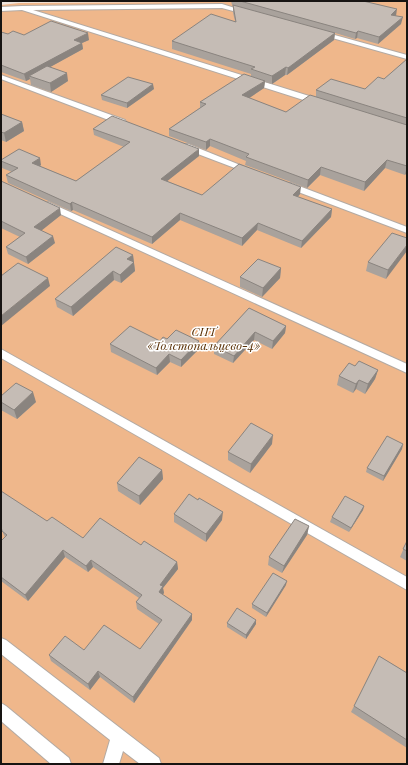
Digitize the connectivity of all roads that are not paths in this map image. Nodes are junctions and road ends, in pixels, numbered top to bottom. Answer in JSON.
{"nodes":[{"id":1,"x":22,"y":8,"type":"junction"},
{"id":2,"x":1,"y":9,"type":"edge"},
{"id":3,"x":251,"y":14,"type":"edge"},
{"id":4,"x":311,"y":30,"type":"edge"},
{"id":5,"x":407,"y":57,"type":"edge"},
{"id":6,"x":1,"y":77,"type":"edge"},
{"id":7,"x":324,"y":103,"type":"edge"},
{"id":8,"x":126,"y":124,"type":"edge"},
{"id":9,"x":178,"y":144,"type":"edge"},
{"id":10,"x":259,"y":174,"type":"edge"},
{"id":11,"x":282,"y":182,"type":"edge"},
{"id":12,"x":37,"y":200,"type":"edge"},
{"id":13,"x":407,"y":230,"type":"edge"},
{"id":14,"x":1,"y":353,"type":"edge"},
{"id":15,"x":407,"y":370,"type":"edge"},
{"id":16,"x":407,"y":584,"type":"edge"},
{"id":17,"x":1,"y":645,"type":"edge"},
{"id":18,"x":1,"y":711,"type":"edge"},
{"id":19,"x":119,"y":737,"type":"junction"},
{"id":20,"x":63,"y":764,"type":"edge"},
{"id":21,"x":111,"y":764,"type":"edge"},
{"id":22,"x":154,"y":764,"type":"edge"}],
"edges":[{"from":1,"to":2,"type":"lane"},
{"from":1,"to":3,"type":"lane"},
{"from":1,"to":7,"type":"lane"},
{"from":4,"to":5,"type":"lane"},
{"from":6,"to":8,"type":"lane"},
{"from":9,"to":10,"type":"lane"},
{"from":11,"to":13,"type":"lane"},
{"from":12,"to":15,"type":"lane"},
{"from":14,"to":16,"type":"lane"},
{"from":17,"to":19,"type":"lane"},
{"from":18,"to":20,"type":"lane"},
{"from":19,"to":21,"type":"lane"},
{"from":19,"to":22,"type":"lane"}]}
